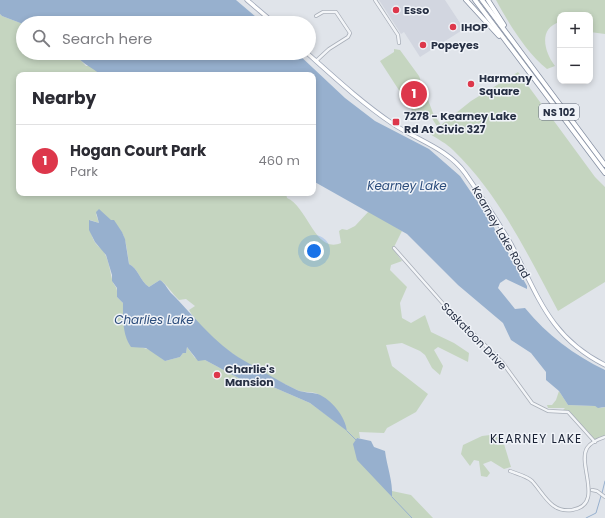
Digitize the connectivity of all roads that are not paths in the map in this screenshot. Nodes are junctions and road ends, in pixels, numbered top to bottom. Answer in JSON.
{"nodes":[{"id":1,"x":247,"y":0,"type":"edge"},
{"id":2,"x":375,"y":0,"type":"edge"},
{"id":3,"x":466,"y":0,"type":"edge"},
{"id":4,"x":475,"y":0,"type":"edge"},
{"id":5,"x":482,"y":0,"type":"edge"},
{"id":6,"x":488,"y":0,"type":"edge"},
{"id":7,"x":266,"y":16,"type":"edge"},
{"id":8,"x":316,"y":16,"type":"dead end"},
{"id":9,"x":399,"y":43,"type":"dead end"},
{"id":10,"x":517,"y":48,"type":"junction"},
{"id":11,"x":513,"y":51,"type":"junction"},
{"id":12,"x":316,"y":61,"type":"joint"},
{"id":13,"x":605,"y":165,"type":"edge"},
{"id":14,"x":605,"y":173,"type":"edge"},
{"id":15,"x":394,"y":248,"type":"dead end"},
{"id":16,"x":605,"y":365,"type":"edge"},
{"id":17,"x":605,"y":437,"type":"edge"},
{"id":18,"x":595,"y":442,"type":"junction"},
{"id":19,"x":510,"y":471,"type":"dead end"},
{"id":20,"x":592,"y":490,"type":"junction"},
{"id":21,"x":605,"y":497,"type":"edge"}],
"edges":[{"from":1,"to":7,"type":"main road"},
{"from":2,"to":9,"type":"street"},
{"from":3,"to":11,"type":"highway"},
{"from":4,"to":11,"type":"highway","number":"NS 102"},
{"from":5,"to":10,"type":"highway","number":"NS 102"},
{"from":6,"to":10,"type":"highway"},
{"from":8,"to":12,"type":"street"},
{"from":10,"to":13,"type":"highway","number":"NS 102"},
{"from":11,"to":14,"type":"highway","number":"NS 102"},
{"from":12,"to":16,"type":"main road","name":"Kearney Lake Road"},
{"from":15,"to":18,"type":"street","name":"Saskatoon Drive"},
{"from":17,"to":18,"type":"street"},
{"from":18,"to":20,"type":"street"},
{"from":19,"to":20,"type":"street"},
{"from":20,"to":21,"type":"street"}]}
